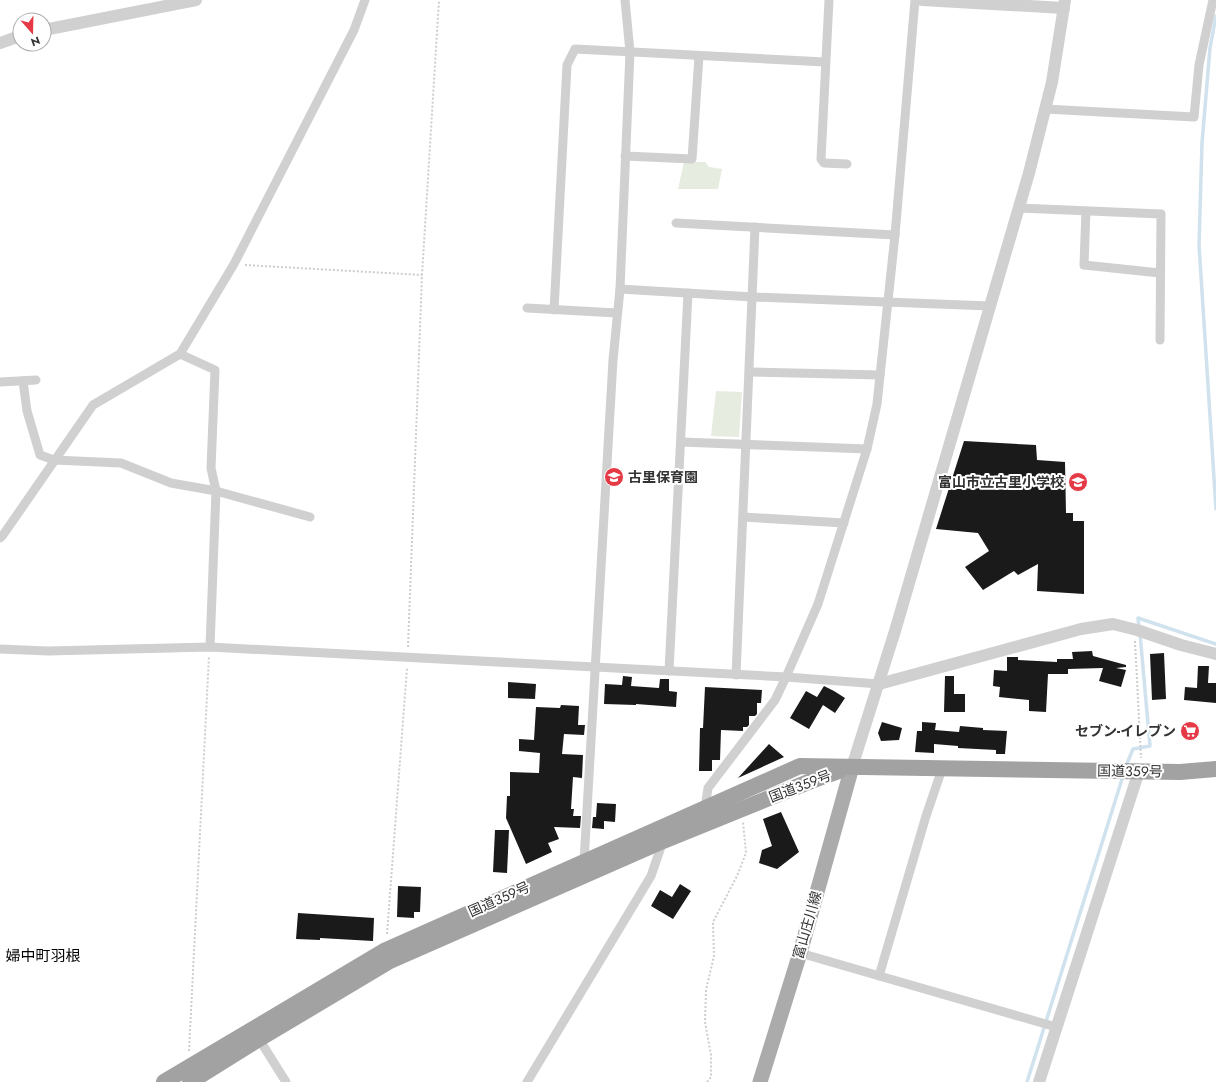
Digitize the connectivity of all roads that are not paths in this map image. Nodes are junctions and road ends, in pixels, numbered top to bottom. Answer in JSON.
{"nodes":[{"id":1,"x":196,"y":0,"type":"edge"},
{"id":2,"x":365,"y":0,"type":"edge"},
{"id":3,"x":625,"y":0,"type":"edge"},
{"id":4,"x":829,"y":0,"type":"edge"},
{"id":5,"x":915,"y":0,"type":"edge"},
{"id":6,"x":922,"y":0,"type":"edge"},
{"id":7,"x":1213,"y":0,"type":"edge"},
{"id":8,"x":1064,"y":4,"type":"edge"},
{"id":9,"x":52,"y":28,"type":"edge"},
{"id":10,"x":12,"y":39,"type":"edge"},
{"id":11,"x":0,"y":43,"type":"edge"},
{"id":12,"x":630,"y":52,"type":"junction"},
{"id":13,"x":699,"y":56,"type":"junction"},
{"id":14,"x":825,"y":62,"type":"junction"},
{"id":15,"x":1045,"y":109,"type":"junction"},
{"id":16,"x":625,"y":156,"type":"junction"},
{"id":17,"x":847,"y":164,"type":"dead end"},
{"id":18,"x":1019,"y":208,"type":"junction"},
{"id":19,"x":1086,"y":211,"type":"junction"},
{"id":20,"x":676,"y":223,"type":"dead end"},
{"id":21,"x":755,"y":227,"type":"junction"},
{"id":22,"x":895,"y":235,"type":"junction"},
{"id":23,"x":1160,"y":273,"type":"junction"},
{"id":24,"x":620,"y":289,"type":"junction"},
{"id":25,"x":688,"y":293,"type":"junction"},
{"id":26,"x":753,"y":297,"type":"junction"},
{"id":27,"x":887,"y":303,"type":"junction"},
{"id":28,"x":990,"y":306,"type":"junction"},
{"id":29,"x":527,"y":308,"type":"dead end"},
{"id":30,"x":554,"y":310,"type":"junction"},
{"id":31,"x":618,"y":313,"type":"junction"},
{"id":32,"x":1160,"y":340,"type":"dead end"},
{"id":33,"x":180,"y":354,"type":"junction"},
{"id":34,"x":750,"y":372,"type":"junction"},
{"id":35,"x":880,"y":375,"type":"junction"},
{"id":36,"x":23,"y":380,"type":"junction"},
{"id":37,"x":36,"y":380,"type":"dead end"},
{"id":38,"x":0,"y":382,"type":"edge"},
{"id":39,"x":680,"y":442,"type":"junction"},
{"id":40,"x":747,"y":444,"type":"junction"},
{"id":41,"x":867,"y":449,"type":"junction"},
{"id":42,"x":54,"y":460,"type":"junction"},
{"id":43,"x":216,"y":491,"type":"junction"},
{"id":44,"x":310,"y":516,"type":"dead end"},
{"id":45,"x":743,"y":516,"type":"junction"},
{"id":46,"x":844,"y":523,"type":"junction"},
{"id":47,"x":0,"y":538,"type":"edge"},
{"id":48,"x":210,"y":646,"type":"junction"},
{"id":49,"x":0,"y":648,"type":"edge"},
{"id":50,"x":1216,"y":654,"type":"edge"},
{"id":51,"x":596,"y":666,"type":"junction"},
{"id":52,"x":669,"y":671,"type":"junction"},
{"id":53,"x":736,"y":675,"type":"junction"},
{"id":54,"x":786,"y":677,"type":"junction"},
{"id":55,"x":879,"y":684,"type":"junction"},
{"id":56,"x":852,"y":767,"type":"junction"},
{"id":57,"x":942,"y":769,"type":"junction"},
{"id":58,"x":1216,"y":769,"type":"edge"},
{"id":59,"x":1139,"y":771,"type":"junction"},
{"id":60,"x":705,"y":808,"type":"junction"},
{"id":61,"x":663,"y":841,"type":"junction"},
{"id":62,"x":584,"y":862,"type":"junction"},
{"id":63,"x":800,"y":953,"type":"junction"},
{"id":64,"x":878,"y":976,"type":"junction"},
{"id":65,"x":1056,"y":1027,"type":"junction"},
{"id":66,"x":259,"y":1038,"type":"junction"},
{"id":67,"x":190,"y":1074,"type":"edge"},
{"id":68,"x":164,"y":1082,"type":"edge"},
{"id":69,"x":286,"y":1082,"type":"edge"},
{"id":70,"x":527,"y":1082,"type":"edge"},
{"id":71,"x":760,"y":1082,"type":"edge"},
{"id":72,"x":1039,"y":1082,"type":"edge"}],
"edges":[{"from":1,"to":9,"type":"street"},
{"from":2,"to":33,"type":"street"},
{"from":3,"to":12,"type":"street"},
{"from":4,"to":14,"type":"street"},
{"from":5,"to":22,"type":"street"},
{"from":6,"to":8,"type":"street"},
{"from":7,"to":15,"type":"street"},
{"from":8,"to":15,"type":"street"},
{"from":10,"to":11,"type":"street"},
{"from":12,"to":13,"type":"street"},
{"from":12,"to":16,"type":"street"},
{"from":12,"to":30,"type":"street"},
{"from":13,"to":14,"type":"street"},
{"from":13,"to":16,"type":"street"},
{"from":14,"to":17,"type":"street"},
{"from":15,"to":18,"type":"street"},
{"from":16,"to":24,"type":"street"},
{"from":18,"to":19,"type":"street"},
{"from":18,"to":28,"type":"street"},
{"from":19,"to":23,"type":"street"},
{"from":19,"to":23,"type":"street"},
{"from":20,"to":21,"type":"street"},
{"from":21,"to":22,"type":"street"},
{"from":21,"to":26,"type":"street"},
{"from":22,"to":27,"type":"street"},
{"from":23,"to":32,"type":"street"},
{"from":24,"to":25,"type":"street"},
{"from":24,"to":31,"type":"street"},
{"from":25,"to":26,"type":"street"},
{"from":25,"to":39,"type":"street"},
{"from":26,"to":27,"type":"street"},
{"from":26,"to":34,"type":"street"},
{"from":27,"to":28,"type":"street"},
{"from":27,"to":35,"type":"street"},
{"from":28,"to":55,"type":"street"},
{"from":29,"to":30,"type":"street"},
{"from":30,"to":31,"type":"street"},
{"from":31,"to":51,"type":"street"},
{"from":33,"to":42,"type":"street"},
{"from":33,"to":43,"type":"street"},
{"from":34,"to":35,"type":"street"},
{"from":34,"to":40,"type":"street"},
{"from":35,"to":41,"type":"street"},
{"from":36,"to":37,"type":"street"},
{"from":36,"to":38,"type":"street"},
{"from":36,"to":42,"type":"street"},
{"from":39,"to":40,"type":"street"},
{"from":39,"to":52,"type":"street"},
{"from":40,"to":41,"type":"street"},
{"from":40,"to":45,"type":"street"},
{"from":41,"to":46,"type":"street"},
{"from":42,"to":43,"type":"street"},
{"from":42,"to":47,"type":"street"},
{"from":43,"to":44,"type":"street"},
{"from":43,"to":48,"type":"street"},
{"from":45,"to":46,"type":"street"},
{"from":45,"to":53,"type":"street"},
{"from":46,"to":54,"type":"street"},
{"from":48,"to":49,"type":"street"},
{"from":48,"to":51,"type":"street"},
{"from":50,"to":55,"type":"street"},
{"from":51,"to":52,"type":"street"},
{"from":51,"to":62,"type":"street"},
{"from":52,"to":53,"type":"street"},
{"from":53,"to":54,"type":"street"},
{"from":54,"to":55,"type":"street"},
{"from":54,"to":60,"type":"street"},
{"from":55,"to":56,"type":"street"},
{"from":56,"to":57,"type":"highway","name":"国道359号"},
{"from":56,"to":60,"type":"highway","name":"国道359号"},
{"from":56,"to":61,"type":"highway","name":"国道359号"},
{"from":56,"to":63,"type":"main road","name":"富山庄川線"},
{"from":57,"to":59,"type":"highway","name":"国道359号"},
{"from":57,"to":64,"type":"street"},
{"from":58,"to":59,"type":"highway","name":"国道359号"},
{"from":59,"to":65,"type":"street"},
{"from":60,"to":62,"type":"highway","name":"国道359号"},
{"from":61,"to":66,"type":"highway","name":"国道359号"},
{"from":61,"to":70,"type":"street"},
{"from":62,"to":67,"type":"highway","name":"国道359号"},
{"from":63,"to":64,"type":"street"},
{"from":63,"to":71,"type":"main road","name":"富山庄川線"},
{"from":64,"to":65,"type":"street"},
{"from":65,"to":72,"type":"street"},
{"from":66,"to":67,"type":"highway","name":"国道359号"},
{"from":66,"to":69,"type":"street"},
{"from":67,"to":68,"type":"highway","name":"国道359号"}]}
